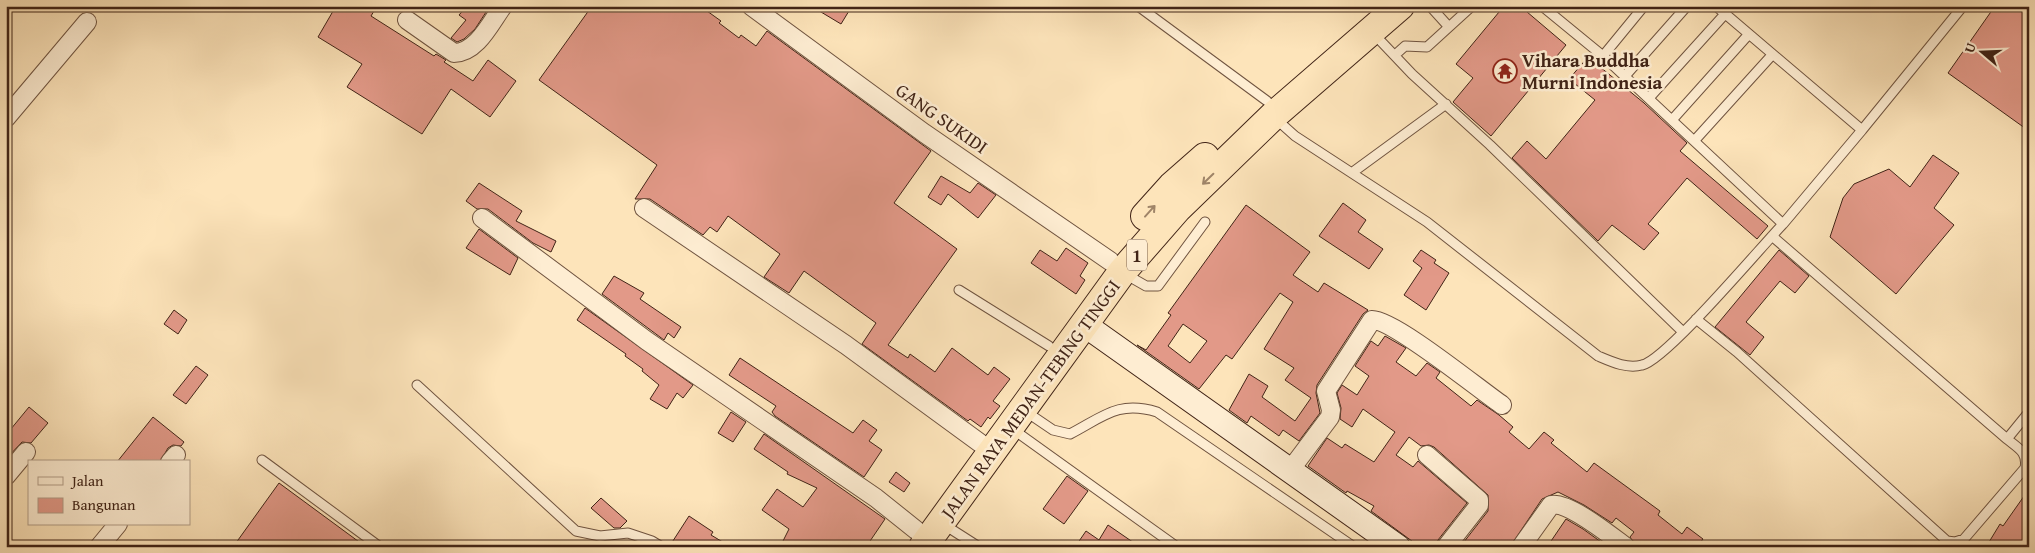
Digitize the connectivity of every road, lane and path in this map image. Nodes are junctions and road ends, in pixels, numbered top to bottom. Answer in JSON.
{"nodes":[{"id":1,"x":503,"y":6,"type":"edge"},
{"id":2,"x":752,"y":6,"type":"edge"},
{"id":3,"x":1138,"y":6,"type":"edge"},
{"id":4,"x":1400,"y":6,"type":"edge"},
{"id":5,"x":1430,"y":6,"type":"edge"},
{"id":6,"x":1472,"y":6,"type":"edge"},
{"id":7,"x":1542,"y":6,"type":"edge"},
{"id":8,"x":1644,"y":6,"type":"edge"},
{"id":9,"x":1687,"y":6,"type":"edge"},
{"id":10,"x":1716,"y":6,"type":"edge"},
{"id":11,"x":1963,"y":6,"type":"edge"},
{"id":12,"x":1725,"y":14,"type":"junction"},
{"id":13,"x":1373,"y":19,"type":"edge"},
{"id":14,"x":407,"y":20,"type":"dead end"},
{"id":15,"x":87,"y":22,"type":"dead end"},
{"id":16,"x":1449,"y":28,"type":"junction"},
{"id":17,"x":1750,"y":34,"type":"junction"},
{"id":18,"x":1396,"y":55,"type":"junction"},
{"id":19,"x":1772,"y":55,"type":"junction"},
{"id":20,"x":1603,"y":56,"type":"junction"},
{"id":21,"x":1625,"y":76,"type":"junction"},
{"id":22,"x":1649,"y":98,"type":"junction"},
{"id":23,"x":1446,"y":104,"type":"junction"},
{"id":24,"x":1270,"y":108,"type":"junction"},
{"id":25,"x":6,"y":118,"type":"edge"},
{"id":26,"x":1672,"y":120,"type":"junction"},
{"id":27,"x":1862,"y":130,"type":"junction"},
{"id":28,"x":1695,"y":140,"type":"junction"},
{"id":29,"x":1352,"y":172,"type":"junction"},
{"id":30,"x":644,"y":208,"type":"dead end"},
{"id":31,"x":482,"y":218,"type":"dead end"},
{"id":32,"x":1205,"y":222,"type":"dead end"},
{"id":33,"x":1783,"y":224,"type":"junction"},
{"id":34,"x":1772,"y":236,"type":"junction"},
{"id":35,"x":1116,"y":267,"type":"junction"},
{"id":36,"x":959,"y":290,"type":"dead end"},
{"id":37,"x":1696,"y":319,"type":"junction"},
{"id":38,"x":1085,"y":325,"type":"junction"},
{"id":39,"x":1683,"y":332,"type":"junction"},
{"id":40,"x":1049,"y":346,"type":"junction"},
{"id":41,"x":417,"y":385,"type":"dead end"},
{"id":42,"x":1502,"y":406,"type":"dead end"},
{"id":43,"x":2029,"y":412,"type":"edge"},
{"id":44,"x":1016,"y":418,"type":"junction"},
{"id":45,"x":2007,"y":439,"type":"junction"},
{"id":46,"x":980,"y":443,"type":"junction"},
{"id":47,"x":26,"y":452,"type":"dead end"},
{"id":48,"x":1427,"y":455,"type":"dead end"},
{"id":49,"x":262,"y":460,"type":"dead end"},
{"id":50,"x":1291,"y":469,"type":"junction"},
{"id":51,"x":6,"y":476,"type":"edge"},
{"id":52,"x":116,"y":526,"type":"edge"},
{"id":53,"x":921,"y":536,"type":"edge"},
{"id":54,"x":99,"y":547,"type":"edge"},
{"id":55,"x":380,"y":547,"type":"edge"},
{"id":56,"x":662,"y":547,"type":"edge"},
{"id":57,"x":979,"y":547,"type":"edge"},
{"id":58,"x":1177,"y":547,"type":"edge"},
{"id":59,"x":1354,"y":547,"type":"edge"},
{"id":60,"x":1398,"y":547,"type":"edge"},
{"id":61,"x":1446,"y":547,"type":"edge"},
{"id":62,"x":1521,"y":547,"type":"edge"},
{"id":63,"x":1626,"y":547,"type":"edge"}],
"edges":[{"from":1,"to":14,"type":"street"},
{"from":2,"to":35,"type":"street","name":"GANG SUKIDI"},
{"from":3,"to":24,"type":"lane"},
{"from":4,"to":13,"type":"highway","name":"JALAN RAYA MEDAN-TEBING TINGGI","number":"1"},
{"from":5,"to":16,"type":"lane"},
{"from":6,"to":16,"type":"lane"},
{"from":7,"to":20,"type":"lane"},
{"from":8,"to":20,"type":"lane"},
{"from":9,"to":21,"type":"lane"},
{"from":10,"to":12,"type":"lane"},
{"from":11,"to":27,"type":"lane"},
{"from":12,"to":17,"type":"lane"},
{"from":12,"to":22,"type":"lane"},
{"from":13,"to":18,"type":"lane"},
{"from":13,"to":24,"type":"highway","name":"JALAN RAYA MEDAN-TEBING TINGGI","number":"1"},
{"from":15,"to":25,"type":"street"},
{"from":16,"to":18,"type":"lane"},
{"from":17,"to":19,"type":"lane"},
{"from":17,"to":26,"type":"lane"},
{"from":18,"to":23,"type":"lane"},
{"from":19,"to":27,"type":"lane"},
{"from":19,"to":28,"type":"lane"},
{"from":20,"to":21,"type":"lane"},
{"from":21,"to":22,"type":"lane"},
{"from":22,"to":26,"type":"lane"},
{"from":23,"to":29,"type":"lane"},
{"from":23,"to":39,"type":"lane"},
{"from":24,"to":29,"type":"lane"},
{"from":24,"to":35,"type":"highway","name":"JALAN RAYA MEDAN-TEBING TINGGI","number":"1"},
{"from":26,"to":28,"type":"lane"},
{"from":27,"to":33,"type":"lane"},
{"from":28,"to":33,"type":"lane"},
{"from":29,"to":39,"type":"lane"},
{"from":30,"to":46,"type":"street"},
{"from":31,"to":53,"type":"street"},
{"from":32,"to":35,"type":"lane"},
{"from":33,"to":34,"type":"lane"},
{"from":34,"to":37,"type":"lane"},
{"from":34,"to":45,"type":"lane"},
{"from":35,"to":38,"type":"highway","name":"JALAN RAYA MEDAN-TEBING TINGGI","number":"1"},
{"from":35,"to":40,"type":"highway","name":"JALAN RAYA MEDAN-TEBING TINGGI","number":"1"},
{"from":36,"to":40,"type":"lane"},
{"from":37,"to":39,"type":"lane"},
{"from":37,"to":45,"type":"lane"},
{"from":38,"to":44,"type":"highway","name":"JALAN RAYA MEDAN-TEBING TINGGI","number":"1"},
{"from":38,"to":50,"type":"street"},
{"from":40,"to":46,"type":"highway","name":"JALAN RAYA MEDAN-TEBING TINGGI","number":"1"},
{"from":41,"to":56,"type":"lane"},
{"from":42,"to":50,"type":"street"},
{"from":43,"to":45,"type":"lane"},
{"from":44,"to":53,"type":"highway","name":"JALAN RAYA MEDAN-TEBING TINGGI","number":"1"},
{"from":44,"to":58,"type":"lane"},
{"from":44,"to":59,"type":"lane"},
{"from":46,"to":53,"type":"highway","name":"JALAN RAYA MEDAN-TEBING TINGGI","number":"1"},
{"from":47,"to":51,"type":"street"},
{"from":48,"to":61,"type":"street"},
{"from":49,"to":55,"type":"lane"},
{"from":50,"to":60,"type":"street"},
{"from":52,"to":54,"type":"street"},
{"from":53,"to":57,"type":"lane"},
{"from":62,"to":63,"type":"street"}]}
